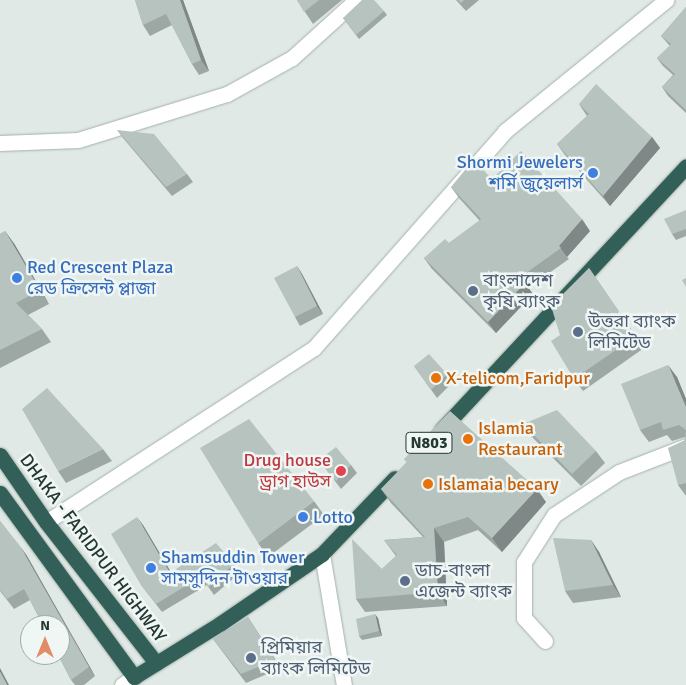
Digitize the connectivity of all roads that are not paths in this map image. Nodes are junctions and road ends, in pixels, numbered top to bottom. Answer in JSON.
{"nodes":[{"id":1,"x":356,"y":0,"type":"edge"},
{"id":2,"x":666,"y":0,"type":"edge"},
{"id":3,"x":0,"y":143,"type":"edge"},
{"id":4,"x":684,"y":173,"type":"edge"},
{"id":5,"x":431,"y":441,"type":"edge"},
{"id":6,"x":686,"y":446,"type":"edge"},
{"id":7,"x":0,"y":455,"type":"edge"},
{"id":8,"x":403,"y":469,"type":"edge"},
{"id":9,"x":0,"y":493,"type":"edge"},
{"id":10,"x":46,"y":522,"type":"junction"},
{"id":11,"x":322,"y":554,"type":"junction"},
{"id":12,"x":545,"y":641,"type":"dead end"},
{"id":13,"x":156,"y":663,"type":"junction"},
{"id":14,"x":128,"y":681,"type":"edge"},
{"id":15,"x":344,"y":685,"type":"edge"}],
"edges":[{"from":1,"to":3,"type":"street"},
{"from":2,"to":10,"type":"street"},
{"from":4,"to":5,"type":"highway","number":"N803"},
{"from":6,"to":12,"type":"street"},
{"from":7,"to":10,"type":"highway","name":"DHAKA - FARIDPUR HIGHWAY"},
{"from":8,"to":11,"type":"highway","name":"DHAKA - FARIDPUR HIGHWAY","number":"N803"},
{"from":9,"to":14,"type":"highway","name":"DHAKA - FARIDPUR HIGHWAY","number":"N803"},
{"from":10,"to":13,"type":"highway","name":"DHAKA - FARIDPUR HIGHWAY"},
{"from":11,"to":13,"type":"highway","name":"DHAKA - FARIDPUR HIGHWAY","number":"N803"},
{"from":11,"to":15,"type":"street"},
{"from":13,"to":14,"type":"highway","name":"DHAKA - FARIDPUR HIGHWAY","number":"N803"}]}
